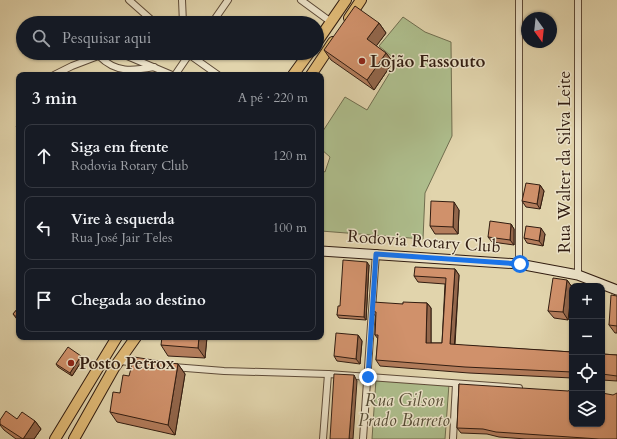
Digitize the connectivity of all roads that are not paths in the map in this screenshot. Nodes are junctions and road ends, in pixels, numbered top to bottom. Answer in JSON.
{"nodes":[{"id":1,"x":129,"y":0,"type":"edge"},
{"id":2,"x":182,"y":0,"type":"edge"},
{"id":3,"x":228,"y":0,"type":"edge"},
{"id":4,"x":301,"y":0,"type":"edge"},
{"id":5,"x":346,"y":0,"type":"edge"},
{"id":6,"x":361,"y":0,"type":"edge"},
{"id":7,"x":518,"y":0,"type":"edge"},
{"id":8,"x":578,"y":0,"type":"edge"},
{"id":9,"x":147,"y":16,"type":"edge"},
{"id":10,"x":183,"y":16,"type":"edge"},
{"id":11,"x":217,"y":16,"type":"edge"},
{"id":12,"x":323,"y":16,"type":"edge"},
{"id":13,"x":324,"y":17,"type":"edge"},
{"id":14,"x":331,"y":22,"type":"junction"},
{"id":15,"x":324,"y":32,"type":"edge"},
{"id":16,"x":324,"y":55,"type":"edge"},
{"id":17,"x":88,"y":60,"type":"edge"},
{"id":18,"x":104,"y":60,"type":"edge"},
{"id":19,"x":138,"y":60,"type":"edge"},
{"id":20,"x":185,"y":60,"type":"edge"},
{"id":21,"x":197,"y":60,"type":"edge"},
{"id":22,"x":304,"y":60,"type":"edge"},
{"id":23,"x":321,"y":60,"type":"edge"},
{"id":24,"x":154,"y":66,"type":"junction"},
{"id":25,"x":60,"y":72,"type":"edge"},
{"id":26,"x":166,"y":72,"type":"edge"},
{"id":27,"x":177,"y":72,"type":"edge"},
{"id":28,"x":214,"y":72,"type":"edge"},
{"id":29,"x":295,"y":72,"type":"edge"},
{"id":30,"x":313,"y":72,"type":"edge"},
{"id":31,"x":324,"y":251,"type":"edge"},
{"id":32,"x":376,"y":254,"type":"junction"},
{"id":33,"x":520,"y":264,"type":"junction"},
{"id":34,"x":578,"y":275,"type":"junction"},
{"id":35,"x":617,"y":290,"type":"edge"},
{"id":36,"x":134,"y":340,"type":"edge"},
{"id":37,"x":114,"y":341,"type":"edge"},
{"id":38,"x":122,"y":357,"type":"junction"},
{"id":39,"x":149,"y":365,"type":"edge"},
{"id":40,"x":164,"y":366,"type":"edge"},
{"id":41,"x":328,"y":374,"type":"junction"},
{"id":42,"x":368,"y":377,"type":"junction"},
{"id":43,"x":456,"y":384,"type":"junction"},
{"id":44,"x":525,"y":389,"type":"edge"},
{"id":45,"x":55,"y":439,"type":"edge"},
{"id":46,"x":74,"y":439,"type":"edge"},
{"id":47,"x":323,"y":439,"type":"edge"},
{"id":48,"x":363,"y":439,"type":"edge"},
{"id":49,"x":453,"y":439,"type":"edge"}],
"edges":[{"from":1,"to":9,"type":"street"},
{"from":2,"to":10,"type":"street"},
{"from":3,"to":11,"type":"street"},
{"from":4,"to":12,"type":"street"},
{"from":5,"to":14,"type":"main road"},
{"from":6,"to":16,"type":"main road"},
{"from":7,"to":33,"type":"street"},
{"from":8,"to":34,"type":"street","name":"Rua Walter da Silva Leite"},
{"from":13,"to":14,"type":"street"},
{"from":14,"to":15,"type":"main road"},
{"from":17,"to":25,"type":"street"},
{"from":18,"to":24,"type":"street"},
{"from":19,"to":24,"type":"street"},
{"from":20,"to":27,"type":"street"},
{"from":21,"to":28,"type":"street"},
{"from":22,"to":29,"type":"main road"},
{"from":23,"to":30,"type":"main road"},
{"from":24,"to":26,"type":"street"},
{"from":31,"to":32,"type":"main road","name":"Rodovia Rotary Club"},
{"from":32,"to":33,"type":"main road","name":"Rodovia Rotary Club"},
{"from":32,"to":42,"type":"street"},
{"from":33,"to":34,"type":"main road","name":"Rodovia Rotary Club"},
{"from":34,"to":35,"type":"main road","name":"Rodovia Rotary Club"},
{"from":36,"to":38,"type":"main road"},
{"from":37,"to":38,"type":"main road"},
{"from":37,"to":45,"type":"main road"},
{"from":38,"to":39,"type":"street"},
{"from":38,"to":46,"type":"main road"},
{"from":40,"to":41,"type":"street"},
{"from":41,"to":42,"type":"street"},
{"from":41,"to":47,"type":"street"},
{"from":42,"to":43,"type":"street"},
{"from":42,"to":48,"type":"street"},
{"from":43,"to":44,"type":"street"},
{"from":43,"to":49,"type":"street"}]}
